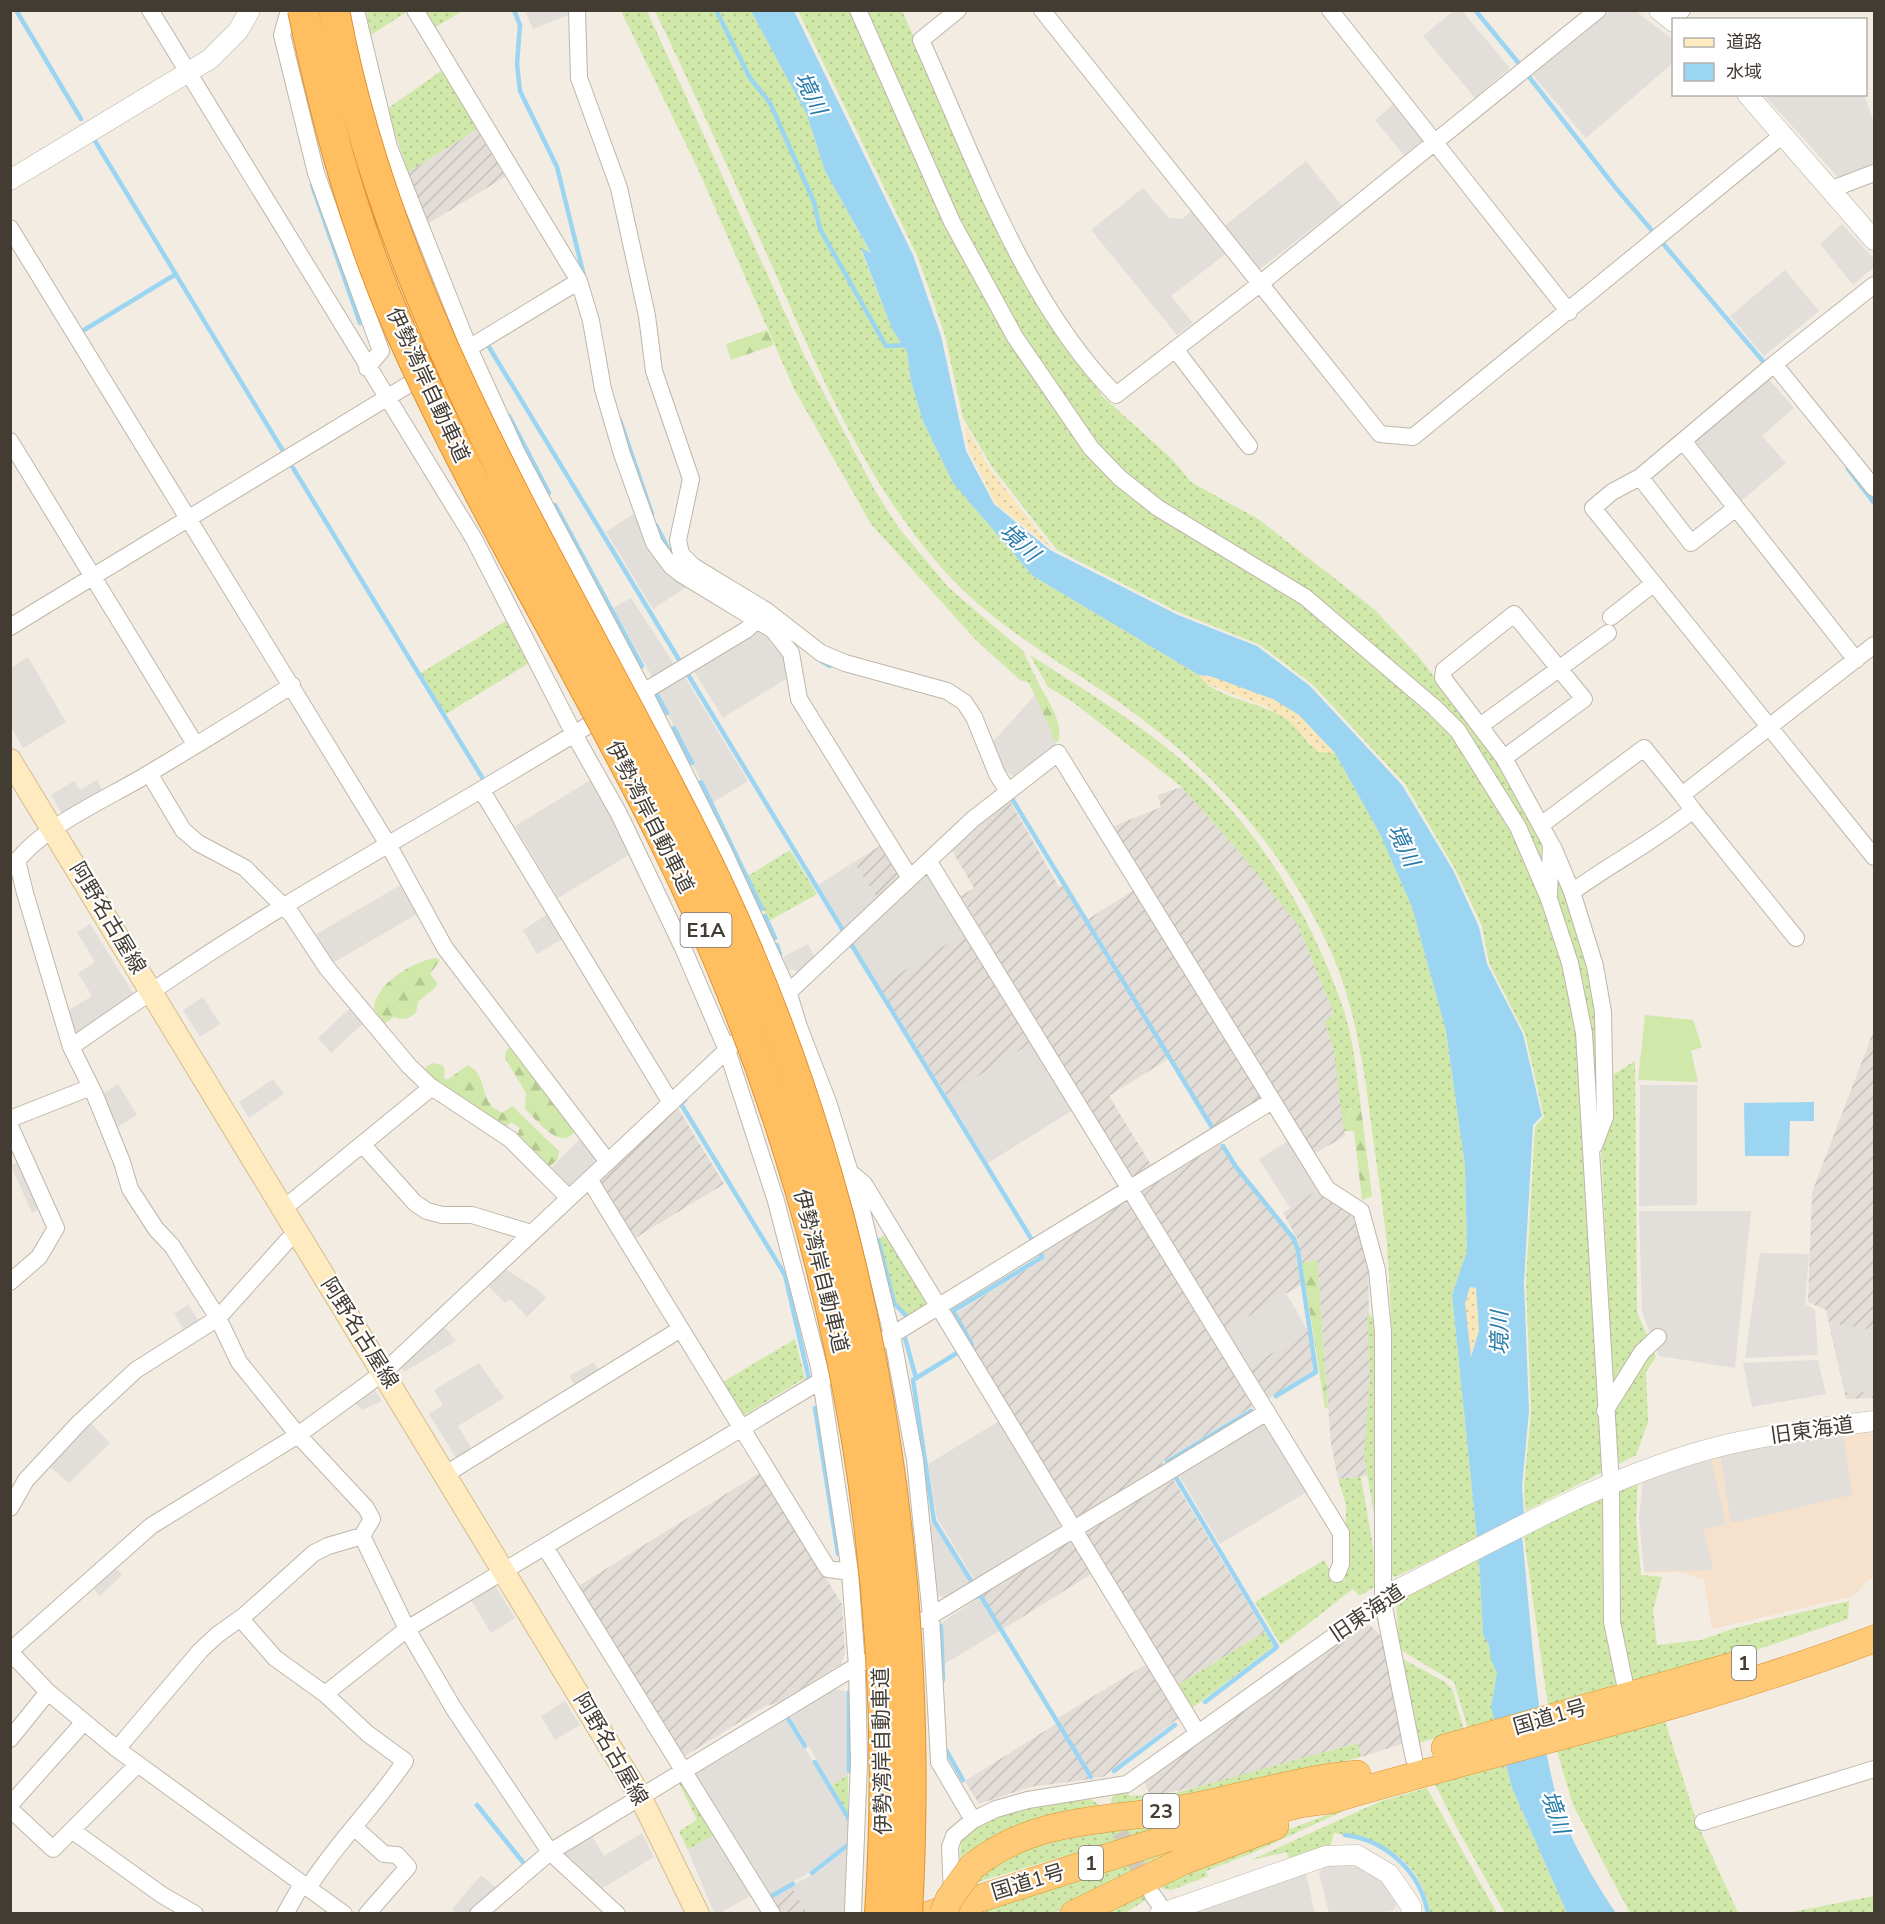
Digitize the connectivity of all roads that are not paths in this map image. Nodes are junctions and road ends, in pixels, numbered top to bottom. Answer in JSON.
{"nodes":[{"id":1,"x":150,"y":10,"type":"edge"},
{"id":2,"x":250,"y":10,"type":"edge"},
{"id":3,"x":290,"y":10,"type":"edge"},
{"id":4,"x":303,"y":10,"type":"edge"},
{"id":5,"x":334,"y":10,"type":"edge"},
{"id":6,"x":356,"y":10,"type":"edge"},
{"id":7,"x":415,"y":10,"type":"edge"},
{"id":8,"x":577,"y":10,"type":"edge"},
{"id":9,"x":858,"y":10,"type":"edge"},
{"id":10,"x":958,"y":10,"type":"edge"},
{"id":11,"x":1042,"y":10,"type":"edge"},
{"id":12,"x":1330,"y":10,"type":"edge"},
{"id":13,"x":1598,"y":10,"type":"edge"},
{"id":14,"x":188,"y":73,"type":"junction"},
{"id":15,"x":1749,"y":96,"type":"edge"},
{"id":16,"x":1784,"y":134,"type":"junction"},
{"id":17,"x":1436,"y":142,"type":"junction"},
{"id":18,"x":1875,"y":173,"type":"edge"},
{"id":19,"x":10,"y":180,"type":"edge"},
{"id":20,"x":1832,"y":189,"type":"junction"},
{"id":21,"x":10,"y":228,"type":"edge"},
{"id":22,"x":1875,"y":240,"type":"edge"},
{"id":23,"x":579,"y":281,"type":"junction"},
{"id":24,"x":1261,"y":283,"type":"junction"},
{"id":25,"x":1875,"y":285,"type":"edge"},
{"id":26,"x":1569,"y":312,"type":"junction"},
{"id":27,"x":468,"y":348,"type":"junction"},
{"id":28,"x":1174,"y":349,"type":"junction"},
{"id":29,"x":1770,"y":367,"type":"junction"},
{"id":30,"x":367,"y":368,"type":"junction"},
{"id":31,"x":387,"y":398,"type":"junction"},
{"id":32,"x":10,"y":441,"type":"edge"},
{"id":33,"x":1684,"y":442,"type":"junction"},
{"id":34,"x":1249,"y":446,"type":"dead end"},
{"id":35,"x":1640,"y":477,"type":"junction"},
{"id":36,"x":1875,"y":488,"type":"edge"},
{"id":37,"x":1736,"y":507,"type":"junction"},
{"id":38,"x":190,"y":519,"type":"junction"},
{"id":39,"x":95,"y":577,"type":"junction"},
{"id":40,"x":1653,"y":584,"type":"junction"},
{"id":41,"x":763,"y":616,"type":"junction"},
{"id":42,"x":10,"y":627,"type":"edge"},
{"id":43,"x":1875,"y":645,"type":"edge"},
{"id":44,"x":1856,"y":660,"type":"junction"},
{"id":45,"x":1560,"y":668,"type":"junction"},
{"id":46,"x":292,"y":686,"type":"junction"},
{"id":47,"x":644,"y":692,"type":"junction"},
{"id":48,"x":1480,"y":726,"type":"junction"},
{"id":49,"x":1768,"y":727,"type":"junction"},
{"id":50,"x":574,"y":734,"type":"junction"},
{"id":51,"x":195,"y":744,"type":"junction"},
{"id":52,"x":1504,"y":758,"type":"junction"},
{"id":53,"x":10,"y":760,"type":"edge"},
{"id":54,"x":149,"y":773,"type":"junction"},
{"id":55,"x":1007,"y":790,"type":"junction"},
{"id":56,"x":482,"y":791,"type":"junction"},
{"id":57,"x":1682,"y":795,"type":"junction"},
{"id":58,"x":1693,"y":810,"type":"junction"},
{"id":59,"x":1541,"y":825,"type":"junction"},
{"id":60,"x":53,"y":828,"type":"junction"},
{"id":61,"x":1551,"y":844,"type":"junction"},
{"id":62,"x":389,"y":846,"type":"junction"},
{"id":63,"x":1875,"y":857,"type":"edge"},
{"id":64,"x":929,"y":862,"type":"junction"},
{"id":65,"x":14,"y":866,"type":"edge"},
{"id":66,"x":910,"y":878,"type":"junction"},
{"id":67,"x":1572,"y":892,"type":"junction"},
{"id":68,"x":1549,"y":899,"type":"junction"},
{"id":69,"x":283,"y":907,"type":"junction"},
{"id":70,"x":1796,"y":938,"type":"dead end"},
{"id":71,"x":152,"y":991,"type":"junction"},
{"id":72,"x":788,"y":991,"type":"junction"},
{"id":73,"x":71,"y":1047,"type":"junction"},
{"id":74,"x":727,"y":1050,"type":"junction"},
{"id":75,"x":91,"y":1087,"type":"junction"},
{"id":76,"x":432,"y":1087,"type":"junction"},
{"id":77,"x":1272,"y":1101,"type":"junction"},
{"id":78,"x":671,"y":1103,"type":"junction"},
{"id":79,"x":10,"y":1119,"type":"edge"},
{"id":80,"x":10,"y":1126,"type":"edge"},
{"id":81,"x":362,"y":1144,"type":"junction"},
{"id":82,"x":1592,"y":1150,"type":"junction"},
{"id":83,"x":608,"y":1162,"type":"junction"},
{"id":84,"x":851,"y":1174,"type":"junction"},
{"id":85,"x":589,"y":1179,"type":"junction"},
{"id":86,"x":1131,"y":1189,"type":"junction"},
{"id":87,"x":569,"y":1198,"type":"junction"},
{"id":88,"x":283,"y":1209,"type":"junction"},
{"id":89,"x":531,"y":1233,"type":"junction"},
{"id":90,"x":299,"y":1234,"type":"junction"},
{"id":91,"x":10,"y":1282,"type":"edge"},
{"id":92,"x":939,"y":1307,"type":"junction"},
{"id":93,"x":218,"y":1318,"type":"junction"},
{"id":94,"x":680,"y":1330,"type":"junction"},
{"id":95,"x":892,"y":1335,"type":"junction"},
{"id":96,"x":1658,"y":1337,"type":"dead end"},
{"id":97,"x":384,"y":1372,"type":"junction"},
{"id":98,"x":821,"y":1381,"type":"junction"},
{"id":99,"x":1605,"y":1411,"type":"junction"},
{"id":100,"x":1267,"y":1412,"type":"junction"},
{"id":101,"x":1875,"y":1421,"type":"edge"},
{"id":102,"x":742,"y":1428,"type":"junction"},
{"id":103,"x":298,"y":1435,"type":"junction"},
{"id":104,"x":446,"y":1474,"type":"junction"},
{"id":105,"x":1607,"y":1485,"type":"junction"},
{"id":106,"x":10,"y":1508,"type":"edge"},
{"id":107,"x":1074,"y":1530,"type":"junction"},
{"id":108,"x":362,"y":1536,"type":"junction"},
{"id":109,"x":545,"y":1547,"type":"junction"},
{"id":110,"x":505,"y":1571,"type":"junction"},
{"id":111,"x":850,"y":1572,"type":"junction"},
{"id":112,"x":1337,"y":1574,"type":"dead end"},
{"id":113,"x":1389,"y":1597,"type":"junction"},
{"id":114,"x":931,"y":1616,"type":"junction"},
{"id":115,"x":241,"y":1618,"type":"junction"},
{"id":116,"x":1875,"y":1621,"type":"edge"},
{"id":117,"x":407,"y":1629,"type":"junction"},
{"id":118,"x":1875,"y":1639,"type":"edge"},
{"id":119,"x":10,"y":1651,"type":"edge"},
{"id":120,"x":856,"y":1666,"type":"junction"},
{"id":121,"x":48,"y":1692,"type":"junction"},
{"id":122,"x":325,"y":1694,"type":"junction"},
{"id":123,"x":1622,"y":1708,"type":"junction"},
{"id":124,"x":84,"y":1722,"type":"junction"},
{"id":125,"x":1197,"y":1732,"type":"junction"},
{"id":126,"x":10,"y":1739,"type":"edge"},
{"id":127,"x":117,"y":1749,"type":"junction"},
{"id":128,"x":1428,"y":1760,"type":"junction"},
{"id":129,"x":939,"y":1762,"type":"junction"},
{"id":130,"x":859,"y":1763,"type":"junction"},
{"id":131,"x":138,"y":1764,"type":"junction"},
{"id":132,"x":1875,"y":1769,"type":"edge"},
{"id":133,"x":683,"y":1770,"type":"junction"},
{"id":134,"x":1357,"y":1774,"type":"junction"},
{"id":135,"x":1100,"y":1790,"type":"junction"},
{"id":136,"x":640,"y":1796,"type":"junction"},
{"id":137,"x":1330,"y":1800,"type":"junction"},
{"id":138,"x":10,"y":1807,"type":"edge"},
{"id":139,"x":1107,"y":1808,"type":"tunnel mouth"},
{"id":140,"x":973,"y":1820,"type":"junction"},
{"id":141,"x":1229,"y":1821,"type":"junction"},
{"id":142,"x":1703,"y":1822,"type":"dead end"},
{"id":143,"x":355,"y":1827,"type":"junction"},
{"id":144,"x":73,"y":1831,"type":"junction"},
{"id":145,"x":550,"y":1852,"type":"junction"},
{"id":146,"x":305,"y":1886,"type":"junction"},
{"id":147,"x":1152,"y":1894,"type":"tunnel mouth"},
{"id":148,"x":945,"y":1911,"type":"edge"},
{"id":149,"x":867,"y":1912,"type":"edge"},
{"id":150,"x":1163,"y":1913,"type":"edge"},
{"id":151,"x":195,"y":1914,"type":"edge"},
{"id":152,"x":285,"y":1914,"type":"edge"},
{"id":153,"x":344,"y":1914,"type":"edge"},
{"id":154,"x":367,"y":1914,"type":"edge"},
{"id":155,"x":478,"y":1914,"type":"edge"},
{"id":156,"x":617,"y":1914,"type":"edge"},
{"id":157,"x":698,"y":1914,"type":"edge"},
{"id":158,"x":772,"y":1914,"type":"edge"},
{"id":159,"x":908,"y":1914,"type":"edge"},
{"id":160,"x":1074,"y":1914,"type":"edge"},
{"id":161,"x":1412,"y":1914,"type":"edge"}],
"edges":[{"from":1,"to":14,"type":"street"},
{"from":2,"to":14,"type":"street"},
{"from":3,"to":30,"type":"street"},
{"from":4,"to":149,"type":"highway","name":"伊勢湾岸自動車道","number":"E1A","bridge":true},
{"from":5,"to":159,"type":"highway","name":"伊勢湾岸自動車道","number":"E1A","bridge":true},
{"from":6,"to":27,"type":"street"},
{"from":7,"to":23,"type":"street"},
{"from":8,"to":41,"type":"street"},
{"from":9,"to":68,"type":"street"},
{"from":10,"to":28,"type":"street"},
{"from":11,"to":24,"type":"street"},
{"from":12,"to":17,"type":"street"},
{"from":13,"to":17,"type":"street"},
{"from":14,"to":19,"type":"street"},
{"from":14,"to":30,"type":"street"},
{"from":15,"to":16,"type":"street"},
{"from":16,"to":20,"type":"street"},
{"from":16,"to":26,"type":"street"},
{"from":17,"to":24,"type":"street"},
{"from":17,"to":26,"type":"street"},
{"from":18,"to":20,"type":"street"},
{"from":20,"to":22,"type":"street"},
{"from":21,"to":38,"type":"street"},
{"from":23,"to":27,"type":"street"},
{"from":23,"to":41,"type":"street"},
{"from":24,"to":26,"type":"street"},
{"from":24,"to":28,"type":"street"},
{"from":25,"to":29,"type":"street"},
{"from":27,"to":31,"type":"street"},
{"from":27,"to":47,"type":"street"},
{"from":28,"to":34,"type":"street"},
{"from":29,"to":33,"type":"street"},
{"from":29,"to":36,"type":"street"},
{"from":30,"to":31,"type":"street"},
{"from":31,"to":38,"type":"street"},
{"from":31,"to":50,"type":"street"},
{"from":32,"to":39,"type":"street"},
{"from":33,"to":35,"type":"street"},
{"from":33,"to":37,"type":"street"},
{"from":35,"to":37,"type":"street"},
{"from":35,"to":40,"type":"street"},
{"from":37,"to":44,"type":"street"},
{"from":38,"to":39,"type":"street"},
{"from":38,"to":46,"type":"street"},
{"from":39,"to":42,"type":"street"},
{"from":39,"to":51,"type":"street"},
{"from":40,"to":45,"type":"street"},
{"from":40,"to":49,"type":"street"},
{"from":41,"to":47,"type":"street"},
{"from":41,"to":55,"type":"street"},
{"from":41,"to":66,"type":"street"},
{"from":43,"to":44,"type":"street"},
{"from":44,"to":49,"type":"street"},
{"from":45,"to":48,"type":"street"},
{"from":45,"to":48,"type":"street"},
{"from":45,"to":52,"type":"street"},
{"from":46,"to":51,"type":"street"},
{"from":46,"to":62,"type":"street"},
{"from":47,"to":50,"type":"street"},
{"from":47,"to":72,"type":"street"},
{"from":48,"to":52,"type":"street"},
{"from":49,"to":57,"type":"street"},
{"from":49,"to":63,"type":"street"},
{"from":50,"to":56,"type":"street"},
{"from":50,"to":74,"type":"street"},
{"from":51,"to":54,"type":"street"},
{"from":52,"to":59,"type":"street"},
{"from":53,"to":60,"type":"main road","name":"阿野名古屋線"},
{"from":54,"to":60,"type":"street"},
{"from":54,"to":69,"type":"street"},
{"from":55,"to":64,"type":"street"},
{"from":55,"to":77,"type":"street"},
{"from":56,"to":62,"type":"street"},
{"from":56,"to":78,"type":"street"},
{"from":57,"to":58,"type":"street"},
{"from":57,"to":59,"type":"street"},
{"from":58,"to":67,"type":"street"},
{"from":58,"to":70,"type":"street"},
{"from":59,"to":61,"type":"street"},
{"from":60,"to":65,"type":"street"},
{"from":60,"to":71,"type":"main road","name":"阿野名古屋線"},
{"from":61,"to":67,"type":"street"},
{"from":61,"to":68,"type":"street"},
{"from":62,"to":69,"type":"street"},
{"from":62,"to":83,"type":"street"},
{"from":64,"to":66,"type":"street"},
{"from":64,"to":86,"type":"street"},
{"from":65,"to":73,"type":"street"},
{"from":66,"to":72,"type":"street"},
{"from":67,"to":82,"type":"street"},
{"from":68,"to":82,"type":"street"},
{"from":69,"to":71,"type":"street"},
{"from":69,"to":76,"type":"street"},
{"from":71,"to":73,"type":"street"},
{"from":71,"to":88,"type":"main road","name":"阿野名古屋線"},
{"from":72,"to":74,"type":"street"},
{"from":72,"to":84,"type":"street"},
{"from":73,"to":75,"type":"street"},
{"from":74,"to":78,"type":"street"},
{"from":74,"to":98,"type":"street"},
{"from":75,"to":79,"type":"street"},
{"from":75,"to":93,"type":"street"},
{"from":76,"to":81,"type":"street"},
{"from":76,"to":87,"type":"street"},
{"from":77,"to":86,"type":"street"},
{"from":77,"to":113,"type":"street"},
{"from":78,"to":83,"type":"street"},
{"from":80,"to":91,"type":"street"},
{"from":81,"to":88,"type":"street"},
{"from":81,"to":89,"type":"street"},
{"from":82,"to":99,"type":"street"},
{"from":83,"to":85,"type":"street"},
{"from":84,"to":92,"type":"street"},
{"from":84,"to":95,"type":"street"},
{"from":85,"to":87,"type":"street"},
{"from":85,"to":94,"type":"street"},
{"from":86,"to":92,"type":"street"},
{"from":86,"to":100,"type":"street"},
{"from":87,"to":89,"type":"street"},
{"from":88,"to":90,"type":"main road","name":"阿野名古屋線"},
{"from":89,"to":97,"type":"street"},
{"from":90,"to":93,"type":"street"},
{"from":90,"to":97,"type":"main road","name":"阿野名古屋線"},
{"from":92,"to":95,"type":"street"},
{"from":92,"to":107,"type":"street"},
{"from":93,"to":103,"type":"street"},
{"from":93,"to":106,"type":"street"},
{"from":94,"to":102,"type":"street"},
{"from":94,"to":104,"type":"street"},
{"from":95,"to":98,"type":"street"},
{"from":95,"to":114,"type":"street"},
{"from":96,"to":99,"type":"street"},
{"from":97,"to":103,"type":"street"},
{"from":97,"to":104,"type":"main road","name":"阿野名古屋線"},
{"from":98,"to":102,"type":"street"},
{"from":98,"to":111,"type":"street"},
{"from":99,"to":105,"type":"street"},
{"from":100,"to":107,"type":"street"},
{"from":100,"to":112,"type":"street"},
{"from":101,"to":105,"type":"street","name":"旧東海道"},
{"from":102,"to":109,"type":"street"},
{"from":102,"to":111,"type":"street"},
{"from":103,"to":108,"type":"street"},
{"from":103,"to":119,"type":"street"},
{"from":104,"to":110,"type":"main road","name":"阿野名古屋線"},
{"from":105,"to":113,"type":"street","name":"旧東海道"},
{"from":105,"to":123,"type":"street"},
{"from":107,"to":114,"type":"street"},
{"from":107,"to":125,"type":"street"},
{"from":108,"to":115,"type":"street"},
{"from":108,"to":117,"type":"street"},
{"from":109,"to":110,"type":"street"},
{"from":109,"to":133,"type":"street"},
{"from":110,"to":117,"type":"street"},
{"from":110,"to":136,"type":"main road","name":"阿野名古屋線"},
{"from":111,"to":120,"type":"street"},
{"from":113,"to":125,"type":"street","name":"旧東海道"},
{"from":113,"to":128,"type":"street"},
{"from":114,"to":120,"type":"street"},
{"from":114,"to":129,"type":"street"},
{"from":115,"to":122,"type":"street"},
{"from":115,"to":127,"type":"street"},
{"from":116,"to":123,"type":"highway","name":"国道1号","number":"1"},
{"from":117,"to":122,"type":"street"},
{"from":117,"to":145,"type":"street"},
{"from":118,"to":123,"type":"highway","name":"国道1号","number":"1"},
{"from":119,"to":121,"type":"street"},
{"from":120,"to":130,"type":"street"},
{"from":120,"to":133,"type":"street"},
{"from":121,"to":124,"type":"street"},
{"from":121,"to":126,"type":"street"},
{"from":122,"to":143,"type":"street"},
{"from":123,"to":128,"type":"highway","name":"国道1号","number":"1"},
{"from":124,"to":127,"type":"street"},
{"from":124,"to":138,"type":"street"},
{"from":125,"to":135,"type":"street","name":"旧東海道"},
{"from":127,"to":131,"type":"street"},
{"from":128,"to":134,"type":"highway","name":"国道1号","number":"1"},
{"from":128,"to":137,"type":"highway","name":"国道1号","number":"1"},
{"from":129,"to":130,"type":"street"},
{"from":129,"to":140,"type":"street"},
{"from":130,"to":149,"type":"street"},
{"from":131,"to":144,"type":"street"},
{"from":131,"to":146,"type":"street"},
{"from":132,"to":142,"type":"street"},
{"from":133,"to":136,"type":"street"},
{"from":133,"to":158,"type":"street"},
{"from":134,"to":141,"type":"highway","name":"国道1号","number":"1"},
{"from":134,"to":148,"type":"highway","number":"23","bridge":true},
{"from":135,"to":139,"type":"street"},
{"from":135,"to":140,"type":"street","name":"旧東海道"},
{"from":136,"to":145,"type":"street"},
{"from":136,"to":157,"type":"main road","name":"阿野名古屋線"},
{"from":137,"to":141,"type":"highway","name":"国道1号","number":"1"},
{"from":137,"to":160,"type":"highway"},
{"from":138,"to":144,"type":"street"},
{"from":140,"to":148,"type":"street","name":"旧東海道"},
{"from":141,"to":148,"type":"highway","name":"国道1号","number":"1"},
{"from":143,"to":146,"type":"street"},
{"from":143,"to":154,"type":"street"},
{"from":144,"to":151,"type":"street"},
{"from":145,"to":155,"type":"street"},
{"from":145,"to":156,"type":"street"},
{"from":146,"to":152,"type":"street"},
{"from":146,"to":153,"type":"street"},
{"from":147,"to":150,"type":"street"},
{"from":150,"to":161,"type":"street"}]}
